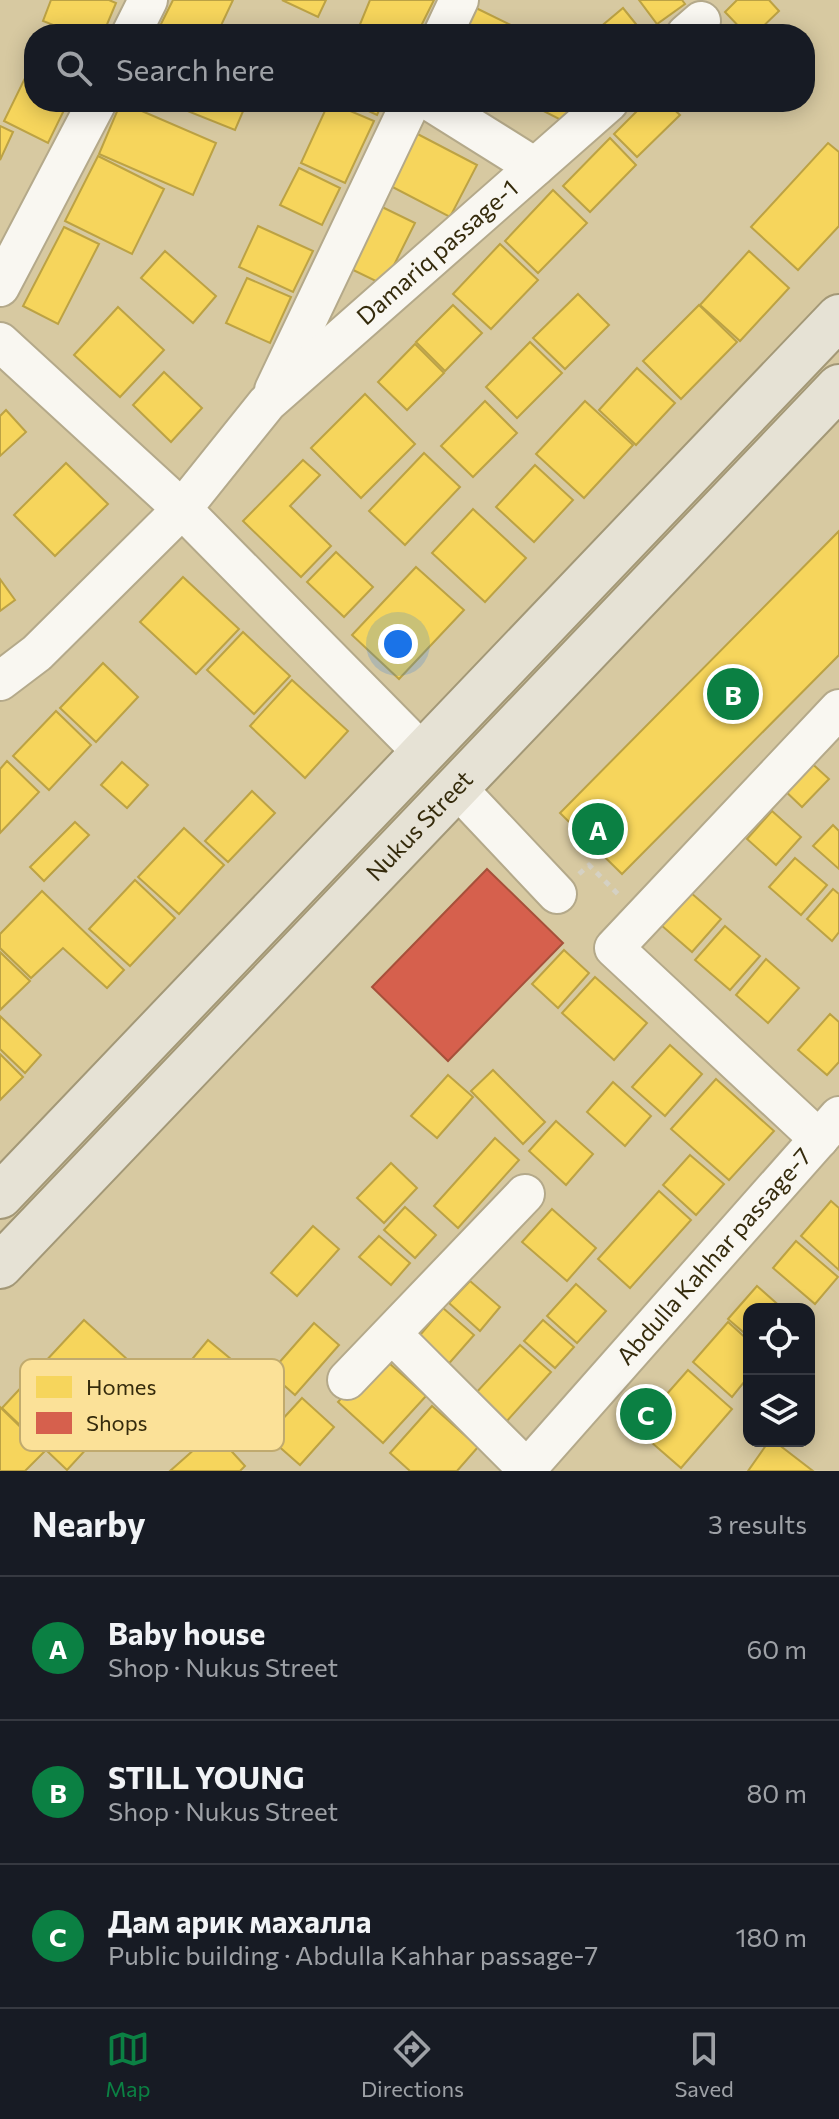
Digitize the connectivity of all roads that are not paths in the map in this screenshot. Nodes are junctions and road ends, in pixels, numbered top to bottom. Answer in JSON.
{"nodes":[{"id":1,"x":148,"y":0,"type":"edge"},
{"id":2,"x":459,"y":0,"type":"edge"},
{"id":3,"x":136,"y":24,"type":"edge"},
{"id":4,"x":448,"y":24,"type":"edge"},
{"id":5,"x":92,"y":112,"type":"edge"},
{"id":6,"x":406,"y":112,"type":"edge"},
{"id":7,"x":447,"y":112,"type":"edge"},
{"id":8,"x":598,"y":112,"type":"edge"},
{"id":9,"x":535,"y":167,"type":"junction"},
{"id":10,"x":0,"y":287,"type":"edge"},
{"id":11,"x":839,"y":317,"type":"edge"},
{"id":12,"x":0,"y":342,"type":"edge"},
{"id":13,"x":839,"y":387,"type":"edge"},
{"id":14,"x":267,"y":403,"type":"junction"},
{"id":15,"x":182,"y":509,"type":"junction"},
{"id":16,"x":0,"y":681,"type":"edge"},
{"id":17,"x":839,"y":709,"type":"edge"},
{"id":18,"x":423,"y":753,"type":"junction"},
{"id":19,"x":457,"y":788,"type":"junction"},
{"id":20,"x":557,"y":894,"type":"road end"},
{"id":21,"x":829,"y":1127,"type":"edge"},
{"id":22,"x":525,"y":1194,"type":"dead end"},
{"id":23,"x":0,"y":1196,"type":"edge"},
{"id":24,"x":0,"y":1266,"type":"edge"},
{"id":25,"x":392,"y":1334,"type":"junction"},
{"id":26,"x":347,"y":1380,"type":"dead end"},
{"id":27,"x":526,"y":1470,"type":"edge"}],
"edges":[{"from":1,"to":3,"type":"street"},
{"from":2,"to":4,"type":"street"},
{"from":5,"to":10,"type":"street"},
{"from":6,"to":14,"type":"street","name":"Damariq passage-1"},
{"from":7,"to":9,"type":"street"},
{"from":8,"to":9,"type":"street","name":"Damariq passage-1"},
{"from":9,"to":14,"type":"street","name":"Damariq passage-1"},
{"from":11,"to":18,"type":"main road","name":"Nukus Street"},
{"from":12,"to":15,"type":"street"},
{"from":13,"to":19,"type":"main road","name":"Nukus Street"},
{"from":14,"to":15,"type":"street","name":"Damariq passage-1"},
{"from":15,"to":16,"type":"street","name":"Damariq passage-1"},
{"from":15,"to":18,"type":"street"},
{"from":17,"to":21,"type":"street"},
{"from":18,"to":23,"type":"main road","name":"Nukus Street"},
{"from":19,"to":20,"type":"street"},
{"from":19,"to":24,"type":"main road","name":"Nukus Street"},
{"from":21,"to":27,"type":"street","name":"Abdulla Kahhar passage-7"},
{"from":22,"to":25,"type":"street"},
{"from":25,"to":26,"type":"street"},
{"from":25,"to":27,"type":"street"}]}
